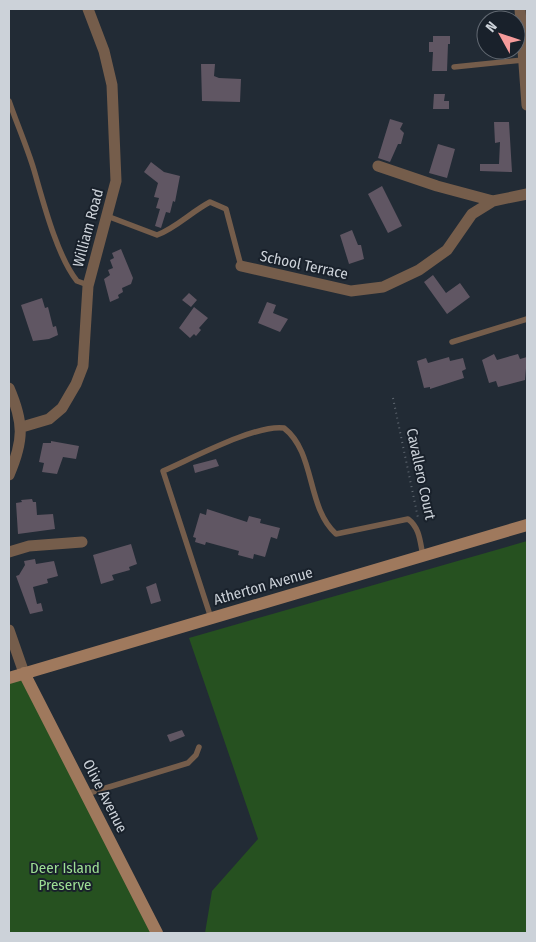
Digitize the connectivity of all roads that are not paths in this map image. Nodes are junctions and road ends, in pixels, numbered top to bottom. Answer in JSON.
{"nodes":[{"id":1,"x":88,"y":9,"type":"edge"},
{"id":2,"x":523,"y":60,"type":"joint"},
{"id":3,"x":454,"y":67,"type":"dead end"},
{"id":4,"x":9,"y":101,"type":"edge"},
{"id":5,"x":527,"y":105,"type":"edge"},
{"id":6,"x":378,"y":166,"type":"dead end"},
{"id":7,"x":527,"y":194,"type":"edge"},
{"id":8,"x":493,"y":201,"type":"junction"},
{"id":9,"x":107,"y":216,"type":"junction"},
{"id":10,"x":241,"y":266,"type":"joint"},
{"id":11,"x":88,"y":285,"type":"junction"},
{"id":12,"x":527,"y":319,"type":"edge"},
{"id":13,"x":452,"y":342,"type":"dead end"},
{"id":14,"x":9,"y":388,"type":"edge"},
{"id":15,"x":22,"y":427,"type":"junction"},
{"id":16,"x":14,"y":450,"type":"edge"},
{"id":17,"x":9,"y":475,"type":"edge"},
{"id":18,"x":527,"y":525,"type":"edge"},
{"id":19,"x":82,"y":542,"type":"dead end"},
{"id":20,"x":9,"y":552,"type":"edge"},
{"id":21,"x":423,"y":556,"type":"junction"},
{"id":22,"x":211,"y":618,"type":"junction"},
{"id":23,"x":9,"y":630,"type":"edge"},
{"id":24,"x":24,"y":673,"type":"junction"},
{"id":25,"x":9,"y":678,"type":"edge"},
{"id":26,"x":199,"y":747,"type":"dead end"},
{"id":27,"x":86,"y":794,"type":"junction"},
{"id":28,"x":157,"y":933,"type":"edge"}],
"edges":[{"from":1,"to":9,"type":"street","name":"William Road"},
{"from":2,"to":3,"type":"lane"},
{"from":2,"to":5,"type":"street"},
{"from":4,"to":11,"type":"lane"},
{"from":6,"to":8,"type":"street","name":"School Terrace"},
{"from":7,"to":8,"type":"street","name":"School Terrace"},
{"from":8,"to":10,"type":"street","name":"School Terrace"},
{"from":9,"to":10,"type":"lane","name":"School Terrace"},
{"from":9,"to":11,"type":"street","name":"William Road"},
{"from":11,"to":15,"type":"street","name":"William Road"},
{"from":12,"to":13,"type":"lane"},
{"from":14,"to":15,"type":"street"},
{"from":15,"to":16,"type":"street"},
{"from":16,"to":17,"type":"street"},
{"from":18,"to":21,"type":"main road","name":"Atherton Avenue"},
{"from":19,"to":20,"type":"street"},
{"from":21,"to":22,"type":"main road","name":"Atherton Avenue"},
{"from":21,"to":22,"type":"lane"},
{"from":22,"to":24,"type":"main road","name":"Atherton Avenue"},
{"from":23,"to":24,"type":"street"},
{"from":24,"to":25,"type":"main road","name":"Atherton Avenue"},
{"from":24,"to":27,"type":"main road","name":"Olive Avenue"},
{"from":26,"to":27,"type":"lane"},
{"from":27,"to":28,"type":"main road","name":"Olive Avenue"}]}
